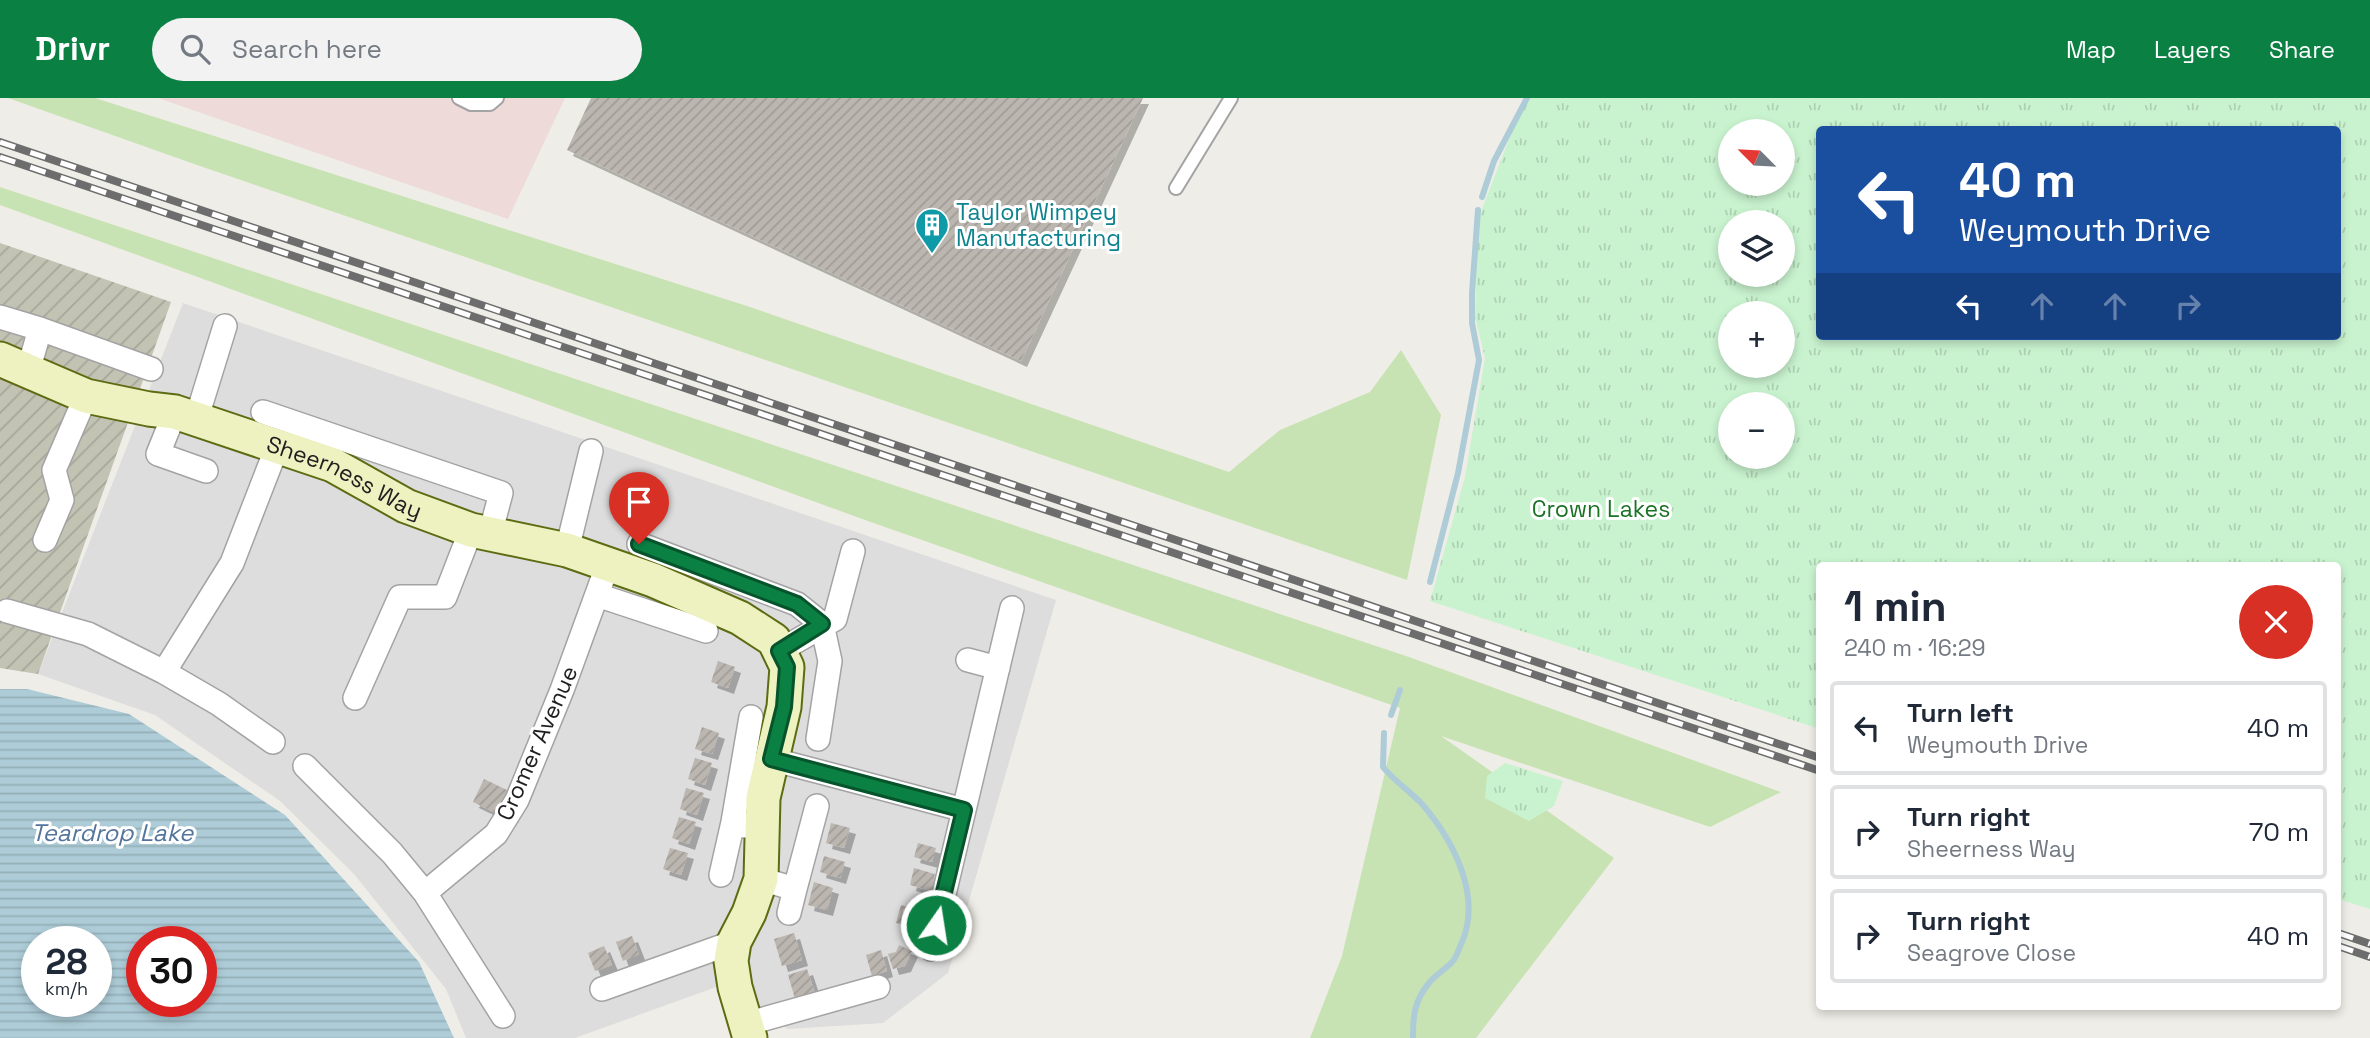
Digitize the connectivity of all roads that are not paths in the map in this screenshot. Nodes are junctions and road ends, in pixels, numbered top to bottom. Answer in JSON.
{"nodes":[{"id":1,"x":459,"y":98,"type":"edge"},
{"id":2,"x":497,"y":98,"type":"edge"},
{"id":3,"x":1231,"y":98,"type":"edge"},
{"id":4,"x":1176,"y":188,"type":"dead end"},
{"id":5,"x":0,"y":317,"type":"edge"},
{"id":6,"x":225,"y":326,"type":"dead end"},
{"id":7,"x":40,"y":329,"type":"junction"},
{"id":8,"x":14,"y":365,"type":"edge"},
{"id":9,"x":152,"y":369,"type":"dead end"},
{"id":10,"x":86,"y":396,"type":"junction"},
{"id":11,"x":263,"y":412,"type":"dead end"},
{"id":12,"x":186,"y":416,"type":"junction"},
{"id":13,"x":277,"y":447,"type":"junction"},
{"id":14,"x":591,"y":451,"type":"dead end"},
{"id":15,"x":396,"y":456,"type":"junction"},
{"id":16,"x":206,"y":471,"type":"dead end"},
{"id":17,"x":379,"y":491,"type":"junction"},
{"id":18,"x":480,"y":532,"type":"junction"},
{"id":19,"x":45,"y":540,"type":"dead end"},
{"id":20,"x":639,"y":544,"type":"dead end"},
{"id":21,"x":567,"y":550,"type":"junction"},
{"id":22,"x":853,"y":551,"type":"dead end"},
{"id":23,"x":608,"y":564,"type":"junction"},
{"id":24,"x":597,"y":595,"type":"junction"},
{"id":25,"x":1012,"y":608,"type":"dead end"},
{"id":26,"x":7,"y":611,"type":"dead end"},
{"id":27,"x":822,"y":624,"type":"junction"},
{"id":28,"x":706,"y":631,"type":"dead end"},
{"id":29,"x":779,"y":651,"type":"junction"},
{"id":30,"x":968,"y":660,"type":"dead end"},
{"id":31,"x":998,"y":668,"type":"junction"},
{"id":32,"x":164,"y":672,"type":"junction"},
{"id":33,"x":355,"y":698,"type":"dead end"},
{"id":34,"x":751,"y":717,"type":"dead end"},
{"id":35,"x":818,"y":740,"type":"dead end"},
{"id":36,"x":272,"y":742,"type":"dead end"},
{"id":37,"x":771,"y":759,"type":"junction"},
{"id":38,"x":305,"y":766,"type":"dead end"},
{"id":39,"x":817,"y":806,"type":"dead end"},
{"id":40,"x":964,"y":810,"type":"junction"},
{"id":41,"x":747,"y":826,"type":"junction"},
{"id":42,"x":721,"y":875,"type":"dead end"},
{"id":43,"x":761,"y":879,"type":"junction"},
{"id":44,"x":795,"y":889,"type":"junction"},
{"id":45,"x":425,"y":893,"type":"junction"},
{"id":46,"x":789,"y":913,"type":"dead end"},
{"id":47,"x":733,"y":942,"type":"junction"},
{"id":48,"x":931,"y":949,"type":"dead end"},
{"id":49,"x":878,"y":987,"type":"dead end"},
{"id":50,"x":603,"y":989,"type":"dead end"},
{"id":51,"x":503,"y":1016,"type":"dead end"},
{"id":52,"x":748,"y":1031,"type":"edge"}],
"edges":[{"from":1,"to":2,"type":"lane"},
{"from":3,"to":4,"type":"lane"},
{"from":5,"to":7,"type":"street"},
{"from":6,"to":12,"type":"street"},
{"from":7,"to":8,"type":"street","name":"Sheerness Way"},
{"from":7,"to":9,"type":"street"},
{"from":8,"to":10,"type":"street","name":"Sheerness Way"},
{"from":10,"to":12,"type":"street","name":"Sheerness Way"},
{"from":10,"to":19,"type":"street"},
{"from":11,"to":15,"type":"street","name":"Sheerness Way"},
{"from":12,"to":13,"type":"street","name":"Sheerness Way"},
{"from":12,"to":16,"type":"street"},
{"from":13,"to":17,"type":"street","name":"Sheerness Way"},
{"from":13,"to":32,"type":"street"},
{"from":14,"to":21,"type":"street"},
{"from":15,"to":17,"type":"street"},
{"from":15,"to":18,"type":"street","name":"Sheerness Way"},
{"from":17,"to":18,"type":"street","name":"Sheerness Way"},
{"from":18,"to":21,"type":"street","name":"Sheerness Way"},
{"from":18,"to":33,"type":"street"},
{"from":20,"to":27,"type":"street"},
{"from":21,"to":23,"type":"street","name":"Sheerness Way"},
{"from":22,"to":27,"type":"street"},
{"from":23,"to":24,"type":"street","name":"Cromer Avenue"},
{"from":23,"to":29,"type":"street","name":"Sheerness Way"},
{"from":24,"to":28,"type":"street"},
{"from":24,"to":45,"type":"street","name":"Cromer Avenue"},
{"from":25,"to":31,"type":"street"},
{"from":26,"to":32,"type":"street"},
{"from":27,"to":29,"type":"street"},
{"from":27,"to":35,"type":"street"},
{"from":29,"to":37,"type":"street"},
{"from":30,"to":31,"type":"street"},
{"from":31,"to":40,"type":"street"},
{"from":32,"to":36,"type":"street"},
{"from":34,"to":41,"type":"street"},
{"from":37,"to":40,"type":"street"},
{"from":37,"to":41,"type":"street"},
{"from":38,"to":45,"type":"street"},
{"from":39,"to":44,"type":"street"},
{"from":40,"to":48,"type":"street"},
{"from":41,"to":42,"type":"street"},
{"from":41,"to":43,"type":"street"},
{"from":43,"to":44,"type":"street"},
{"from":43,"to":47,"type":"street"},
{"from":44,"to":46,"type":"street"},
{"from":45,"to":51,"type":"street"},
{"from":47,"to":50,"type":"street"},
{"from":47,"to":52,"type":"street"},
{"from":49,"to":52,"type":"street"}]}
